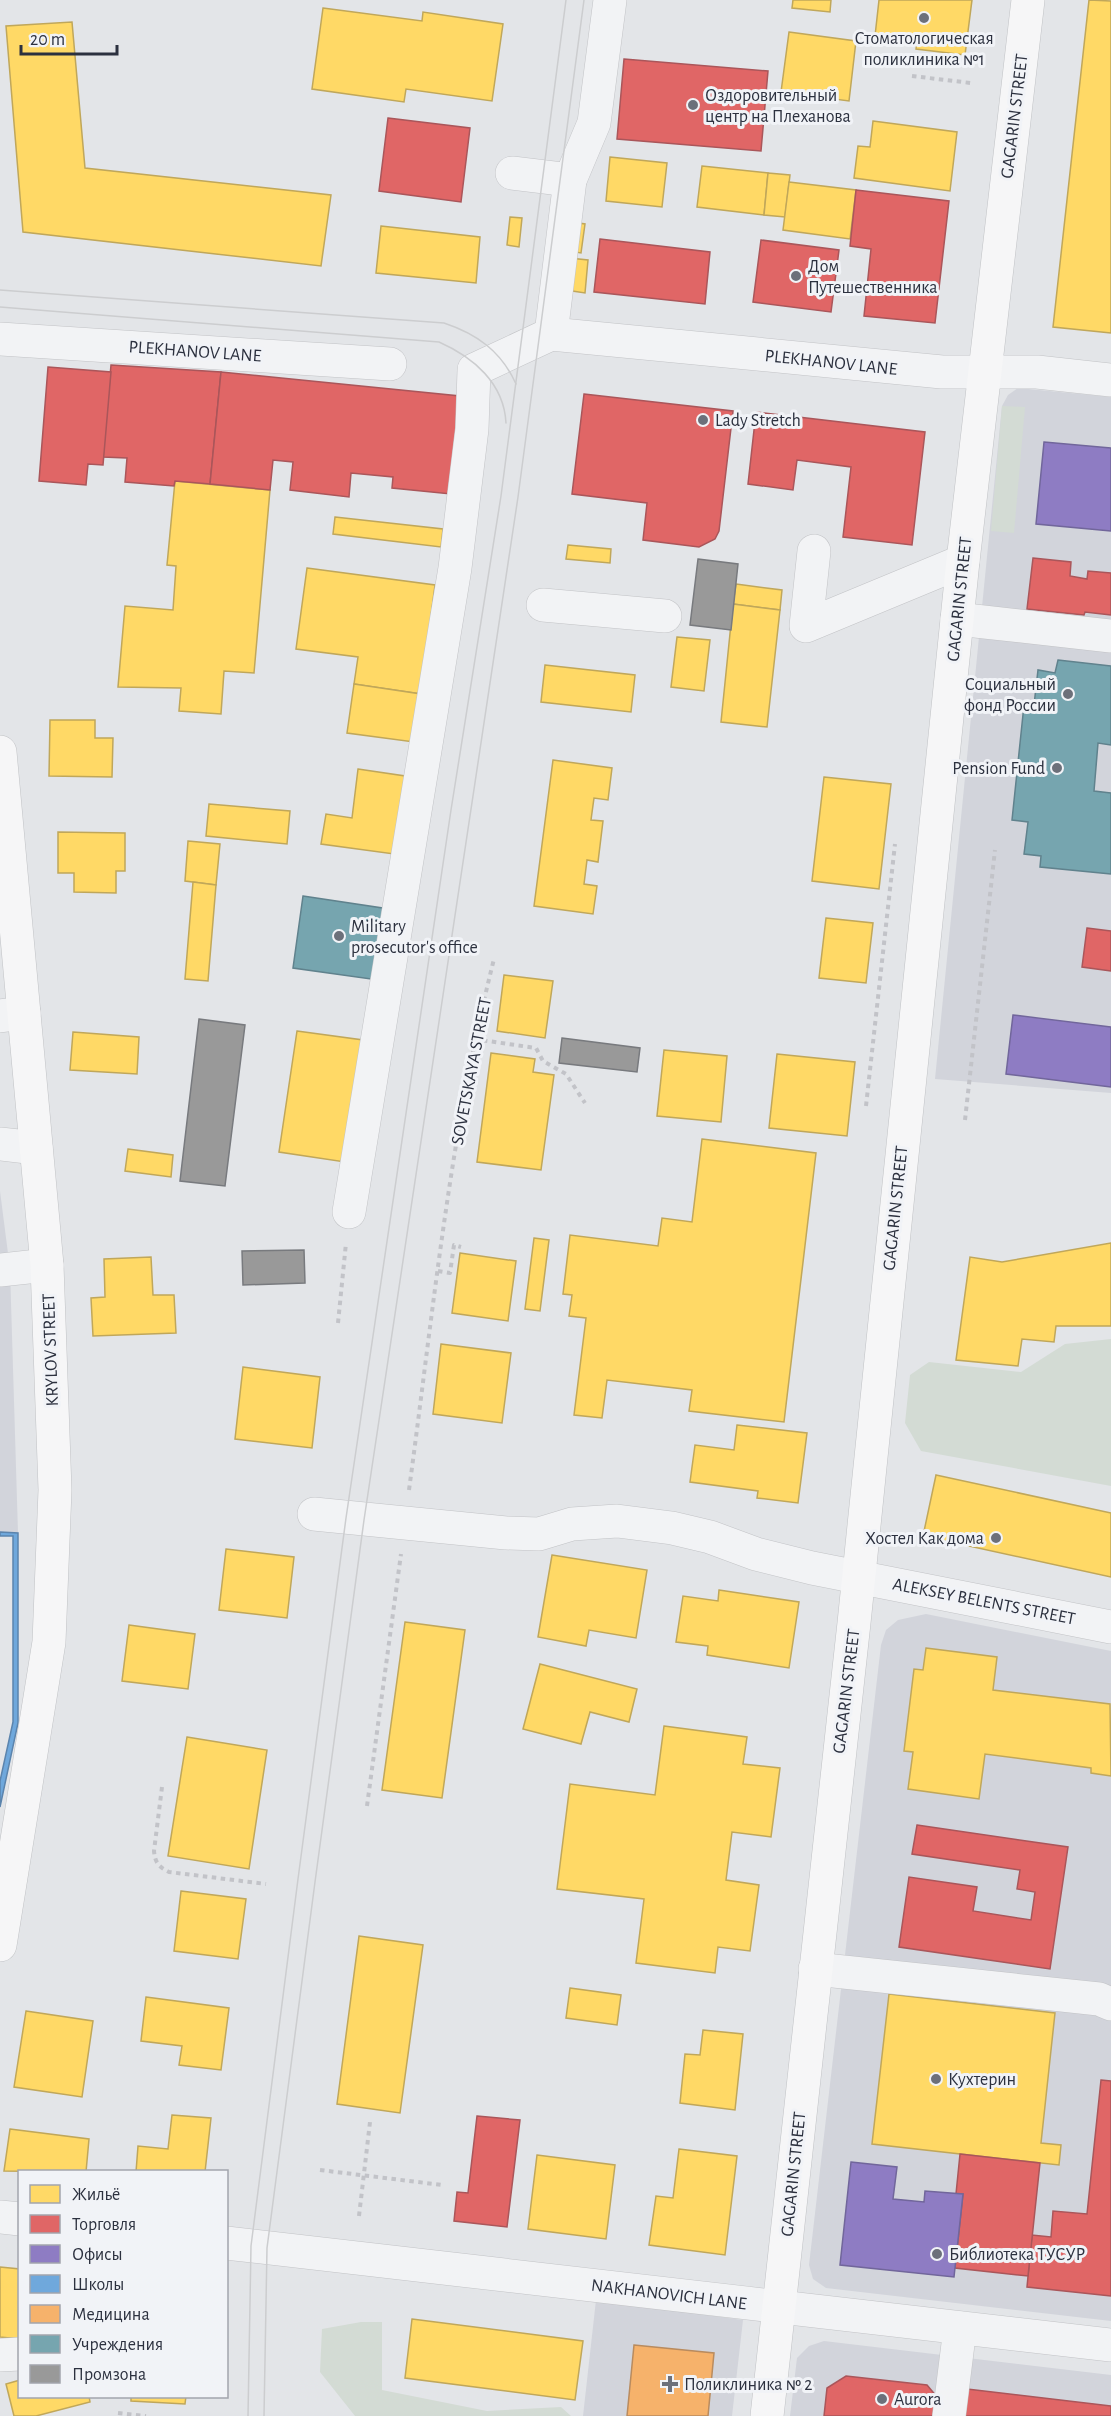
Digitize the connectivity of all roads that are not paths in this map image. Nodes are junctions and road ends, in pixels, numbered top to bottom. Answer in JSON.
{"nodes":[{"id":1,"x":610,"y":0,"type":"edge"},
{"id":2,"x":1028,"y":0,"type":"edge"},
{"id":3,"x":512,"y":173,"type":"dead end"},
{"id":4,"x":570,"y":180,"type":"junction"},
{"id":5,"x":550,"y":334,"type":"junction"},
{"id":6,"x":0,"y":339,"type":"edge"},
{"id":7,"x":390,"y":364,"type":"dead end"},
{"id":8,"x":985,"y":371,"type":"junction"},
{"id":9,"x":1111,"y":380,"type":"edge"},
{"id":10,"x":814,"y":551,"type":"dead end"},
{"id":11,"x":963,"y":561,"type":"junction"},
{"id":12,"x":543,"y":605,"type":"dead end"},
{"id":13,"x":665,"y":616,"type":"dead end"},
{"id":14,"x":957,"y":619,"type":"junction"},
{"id":15,"x":1111,"y":636,"type":"edge"},
{"id":16,"x":0,"y":752,"type":"edge"},
{"id":17,"x":12,"y":1015,"type":"edge"},
{"id":18,"x":0,"y":1144,"type":"edge"},
{"id":19,"x":36,"y":1148,"type":"junction"},
{"id":20,"x":349,"y":1212,"type":"road end"},
{"id":21,"x":47,"y":1265,"type":"junction"},
{"id":22,"x":0,"y":1270,"type":"edge"},
{"id":23,"x":314,"y":1514,"type":"dead end"},
{"id":24,"x":858,"y":1577,"type":"junction"},
{"id":25,"x":1111,"y":1627,"type":"edge"},
{"id":26,"x":1,"y":1939,"type":"edge"},
{"id":27,"x":815,"y":1969,"type":"junction"},
{"id":28,"x":1111,"y":2004,"type":"edge"},
{"id":29,"x":0,"y":2217,"type":"edge"},
{"id":30,"x":18,"y":2219,"type":"edge"},
{"id":31,"x":228,"y":2243,"type":"edge"},
{"id":32,"x":780,"y":2306,"type":"junction"},
{"id":33,"x":960,"y":2328,"type":"junction"},
{"id":34,"x":1111,"y":2346,"type":"edge"},
{"id":35,"x":18,"y":2354,"type":"edge"},
{"id":36,"x":0,"y":2355,"type":"edge"},
{"id":37,"x":767,"y":2416,"type":"edge"},
{"id":38,"x":949,"y":2416,"type":"edge"}],
"edges":[{"from":1,"to":4,"type":"street"},
{"from":2,"to":8,"type":"main road","name":"GAGARIN STREET"},
{"from":3,"to":4,"type":"street"},
{"from":4,"to":5,"type":"street"},
{"from":5,"to":8,"type":"street","name":"PLEKHANOV LANE"},
{"from":5,"to":20,"type":"street"},
{"from":6,"to":7,"type":"street","name":"PLEKHANOV LANE"},
{"from":8,"to":9,"type":"street","name":"PLEKHANOV LANE"},
{"from":8,"to":11,"type":"main road","name":"GAGARIN STREET"},
{"from":10,"to":11,"type":"street"},
{"from":11,"to":14,"type":"main road","name":"GAGARIN STREET"},
{"from":12,"to":13,"type":"street"},
{"from":14,"to":15,"type":"street"},
{"from":14,"to":24,"type":"main road","name":"GAGARIN STREET"},
{"from":16,"to":17,"type":"main road","name":"KRYLOV STREET"},
{"from":17,"to":19,"type":"main road","name":"KRYLOV STREET"},
{"from":18,"to":19,"type":"street"},
{"from":19,"to":21,"type":"main road","name":"KRYLOV STREET"},
{"from":21,"to":22,"type":"street"},
{"from":21,"to":26,"type":"main road","name":"KRYLOV STREET"},
{"from":23,"to":24,"type":"street","name":"ALEKSEY BELENTS STREET"},
{"from":24,"to":25,"type":"street","name":"ALEKSEY BELENTS STREET"},
{"from":24,"to":27,"type":"main road","name":"GAGARIN STREET"},
{"from":27,"to":28,"type":"street"},
{"from":27,"to":32,"type":"main road","name":"GAGARIN STREET"},
{"from":29,"to":30,"type":"street"},
{"from":31,"to":32,"type":"street","name":"NAKHANOVICH LANE"},
{"from":32,"to":33,"type":"street","name":"NAKHANOVICH LANE"},
{"from":32,"to":37,"type":"main road","name":"GAGARIN STREET"},
{"from":33,"to":34,"type":"street","name":"NAKHANOVICH LANE"},
{"from":33,"to":38,"type":"street"},
{"from":35,"to":36,"type":"street"}]}
